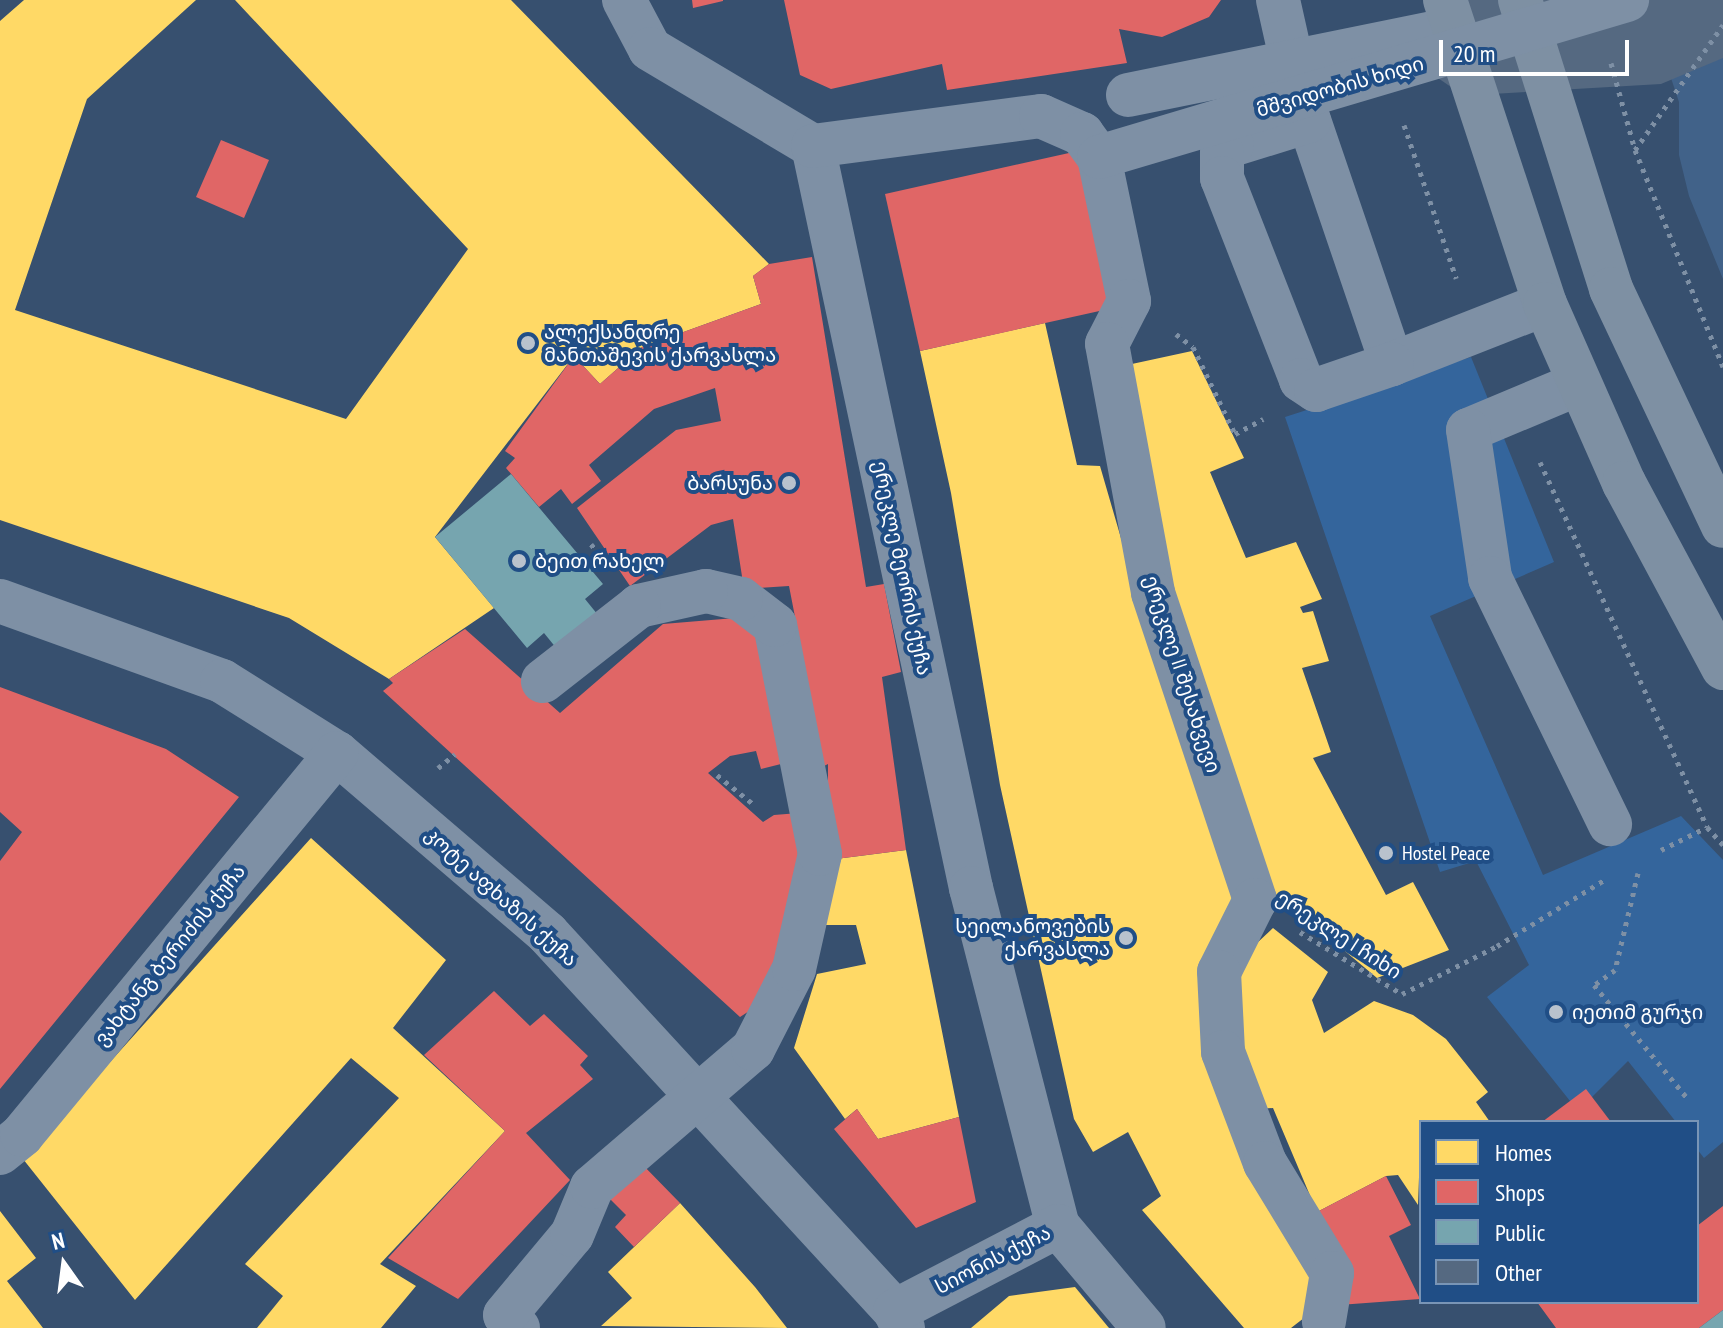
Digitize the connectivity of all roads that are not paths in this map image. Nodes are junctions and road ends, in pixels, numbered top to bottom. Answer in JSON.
{"nodes":[{"id":1,"x":624,"y":0,"type":"edge"},
{"id":2,"x":1278,"y":0,"type":"edge"},
{"id":3,"x":1520,"y":0,"type":"edge"},
{"id":4,"x":1627,"y":0,"type":"edge"},
{"id":5,"x":1449,"y":14,"type":"edge"},
{"id":6,"x":1291,"y":60,"type":"junction"},
{"id":7,"x":1128,"y":95,"type":"dead end"},
{"id":8,"x":1309,"y":121,"type":"junction"},
{"id":9,"x":813,"y":146,"type":"junction"},
{"id":10,"x":1099,"y":157,"type":"junction"},
{"id":11,"x":1545,"y":304,"type":"junction"},
{"id":12,"x":1392,"y":364,"type":"junction"},
{"id":13,"x":1578,"y":384,"type":"junction"},
{"id":14,"x":1723,"y":526,"type":"edge"},
{"id":15,"x":0,"y":601,"type":"edge"},
{"id":16,"x":1723,"y":668,"type":"edge"},
{"id":17,"x":543,"y":681,"type":"dead end"},
{"id":18,"x":337,"y":753,"type":"junction"},
{"id":19,"x":1610,"y":824,"type":"dead end"},
{"id":20,"x":698,"y":1094,"type":"junction"},
{"id":21,"x":0,"y":1153,"type":"edge"},
{"id":22,"x":1058,"y":1226,"type":"junction"},
{"id":23,"x":899,"y":1319,"type":"edge"},
{"id":24,"x":1330,"y":1326,"type":"edge"},
{"id":25,"x":518,"y":1328,"type":"edge"},
{"id":26,"x":1144,"y":1328,"type":"edge"}],
"edges":[{"from":1,"to":9,"type":"street"},
{"from":2,"to":6,"type":"street"},
{"from":3,"to":14,"type":"highway"},
{"from":4,"to":10,"type":"street","name":"მშვიდობის ხიდი","bridge":true},
{"from":5,"to":6,"type":"street"},
{"from":5,"to":11,"type":"highway"},
{"from":6,"to":7,"type":"street"},
{"from":6,"to":8,"type":"street"},
{"from":8,"to":12,"type":"street"},
{"from":8,"to":12,"type":"street"},
{"from":9,"to":10,"type":"street"},
{"from":9,"to":22,"type":"street","name":"ერეკლე მეორის ქუჩა"},
{"from":10,"to":24,"type":"street","name":"ერეკლე II შესახვევი"},
{"from":11,"to":12,"type":"street"},
{"from":11,"to":13,"type":"highway"},
{"from":13,"to":16,"type":"highway"},
{"from":13,"to":19,"type":"street"},
{"from":15,"to":18,"type":"street","name":"კოტე აფხაზის ქუჩა"},
{"from":17,"to":20,"type":"street"},
{"from":18,"to":20,"type":"street","name":"კოტე აფხაზის ქუჩა"},
{"from":18,"to":21,"type":"street","name":"ვახტანგ ბერიძის ქუჩა"},
{"from":20,"to":23,"type":"street","name":"კოტე აფხაზის ქუჩა"},
{"from":20,"to":25,"type":"street"},
{"from":22,"to":23,"type":"street","name":"სიონის ქუჩა"},
{"from":22,"to":26,"type":"street","name":"სიონის ქუჩა"}]}
